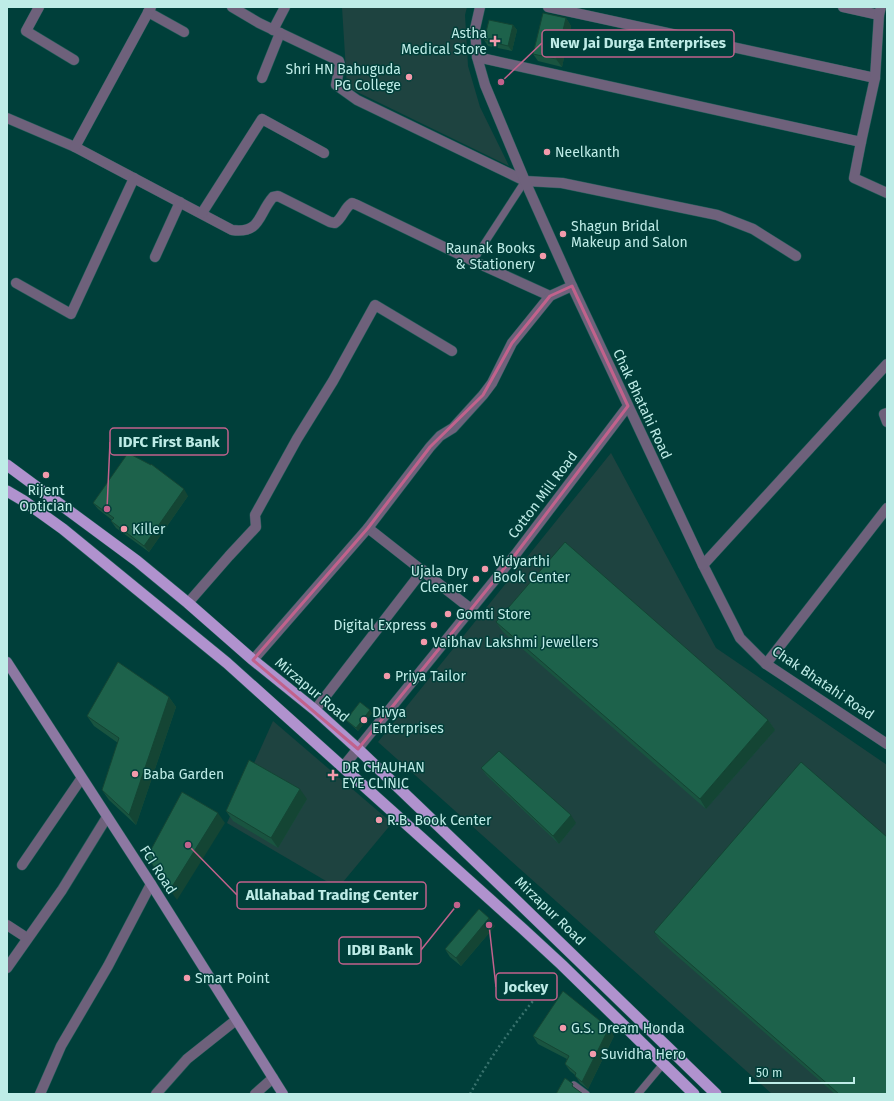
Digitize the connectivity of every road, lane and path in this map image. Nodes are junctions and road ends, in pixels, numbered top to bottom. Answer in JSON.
{"nodes":[{"id":1,"x":39,"y":7,"type":"edge"},
{"id":2,"x":232,"y":7,"type":"edge"},
{"id":3,"x":285,"y":7,"type":"edge"},
{"id":4,"x":480,"y":7,"type":"edge"},
{"id":5,"x":548,"y":7,"type":"edge"},
{"id":6,"x":843,"y":7,"type":"edge"},
{"id":7,"x":150,"y":10,"type":"edge"},
{"id":8,"x":880,"y":11,"type":"edge"},
{"id":9,"x":277,"y":31,"type":"junction"},
{"id":10,"x":184,"y":32,"type":"dead end"},
{"id":11,"x":477,"y":57,"type":"junction"},
{"id":12,"x":74,"y":60,"type":"dead end"},
{"id":13,"x":262,"y":78,"type":"dead end"},
{"id":14,"x":875,"y":78,"type":"junction"},
{"id":15,"x":7,"y":118,"type":"edge"},
{"id":16,"x":862,"y":142,"type":"junction"},
{"id":17,"x":75,"y":147,"type":"junction"},
{"id":18,"x":324,"y":153,"type":"dead end"},
{"id":19,"x":134,"y":178,"type":"junction"},
{"id":20,"x":525,"y":181,"type":"junction"},
{"id":21,"x":887,"y":193,"type":"edge"},
{"id":22,"x":180,"y":202,"type":"junction"},
{"id":23,"x":202,"y":214,"type":"junction"},
{"id":24,"x":155,"y":256,"type":"dead end"},
{"id":25,"x":796,"y":256,"type":"dead end"},
{"id":26,"x":473,"y":261,"type":"junction"},
{"id":27,"x":16,"y":284,"type":"dead end"},
{"id":28,"x":572,"y":286,"type":"junction"},
{"id":29,"x":550,"y":296,"type":"junction"},
{"id":30,"x":452,"y":351,"type":"dead end"},
{"id":31,"x":887,"y":364,"type":"edge"},
{"id":32,"x":628,"y":406,"type":"junction"},
{"id":33,"x":887,"y":413,"type":"edge"},
{"id":34,"x":887,"y":422,"type":"edge"},
{"id":35,"x":7,"y":465,"type":"edge"},
{"id":36,"x":7,"y":491,"type":"edge"},
{"id":37,"x":887,"y":508,"type":"edge"},
{"id":38,"x":368,"y":528,"type":"junction"},
{"id":39,"x":703,"y":565,"type":"junction"},
{"id":40,"x":423,"y":570,"type":"junction"},
{"id":41,"x":188,"y":603,"type":"junction"},
{"id":42,"x":471,"y":609,"type":"junction"},
{"id":43,"x":253,"y":660,"type":"junction"},
{"id":44,"x":7,"y":662,"type":"edge"},
{"id":45,"x":766,"y":664,"type":"junction"},
{"id":46,"x":316,"y":710,"type":"junction"},
{"id":47,"x":887,"y":744,"type":"edge"},
{"id":48,"x":358,"y":749,"type":"junction"},
{"id":49,"x":343,"y":767,"type":"junction"},
{"id":50,"x":81,"y":779,"type":"junction"},
{"id":51,"x":107,"y":817,"type":"junction"},
{"id":52,"x":22,"y":865,"type":"dead end"},
{"id":53,"x":151,"y":884,"type":"junction"},
{"id":54,"x":7,"y":925,"type":"edge"},
{"id":55,"x":27,"y":938,"type":"junction"},
{"id":56,"x":562,"y":965,"type":"junction"},
{"id":57,"x":7,"y":968,"type":"edge"},
{"id":58,"x":236,"y":1020,"type":"junction"},
{"id":59,"x":663,"y":1064,"type":"junction"},
{"id":60,"x":273,"y":1078,"type":"junction"},
{"id":61,"x":40,"y":1094,"type":"edge"},
{"id":62,"x":156,"y":1094,"type":"edge"},
{"id":63,"x":254,"y":1094,"type":"edge"},
{"id":64,"x":283,"y":1094,"type":"edge"},
{"id":65,"x":470,"y":1094,"type":"edge"},
{"id":66,"x":569,"y":1094,"type":"edge"},
{"id":67,"x":586,"y":1094,"type":"edge"},
{"id":68,"x":638,"y":1094,"type":"edge"},
{"id":69,"x":694,"y":1094,"type":"edge"},
{"id":70,"x":716,"y":1094,"type":"edge"}],
"edges":[{"from":1,"to":12,"type":"street"},
{"from":2,"to":9,"type":"street"},
{"from":3,"to":9,"type":"street"},
{"from":4,"to":11,"type":"street","name":"Chak Bhatahi Road"},
{"from":5,"to":14,"type":"street"},
{"from":6,"to":8,"type":"street"},
{"from":7,"to":10,"type":"street"},
{"from":7,"to":17,"type":"street"},
{"from":8,"to":14,"type":"street"},
{"from":9,"to":13,"type":"street"},
{"from":9,"to":20,"type":"street"},
{"from":11,"to":16,"type":"street"},
{"from":11,"to":20,"type":"street","name":"Chak Bhatahi Road"},
{"from":14,"to":16,"type":"street"},
{"from":15,"to":17,"type":"street"},
{"from":16,"to":21,"type":"street"},
{"from":17,"to":19,"type":"street"},
{"from":18,"to":23,"type":"street"},
{"from":19,"to":22,"type":"street"},
{"from":19,"to":27,"type":"street"},
{"from":20,"to":25,"type":"street"},
{"from":20,"to":26,"type":"lane"},
{"from":20,"to":28,"type":"street","name":"Chak Bhatahi Road"},
{"from":22,"to":23,"type":"street"},
{"from":22,"to":24,"type":"street"},
{"from":23,"to":26,"type":"street"},
{"from":26,"to":29,"type":"street"},
{"from":28,"to":29,"type":"street"},
{"from":28,"to":32,"type":"street","name":"Chak Bhatahi Road"},
{"from":29,"to":38,"type":"street"},
{"from":30,"to":41,"type":"street"},
{"from":31,"to":39,"type":"street"},
{"from":32,"to":39,"type":"street","name":"Chak Bhatahi Road"},
{"from":32,"to":42,"type":"street","name":"Cotton Mill Road"},
{"from":33,"to":34,"type":"street"},
{"from":35,"to":41,"type":"highway","name":"Mirzapur Road"},
{"from":36,"to":49,"type":"highway"},
{"from":37,"to":45,"type":"street"},
{"from":38,"to":40,"type":"street"},
{"from":38,"to":43,"type":"street"},
{"from":39,"to":45,"type":"street","name":"Chak Bhatahi Road"},
{"from":40,"to":42,"type":"street"},
{"from":40,"to":46,"type":"street"},
{"from":41,"to":43,"type":"highway","name":"Mirzapur Road"},
{"from":42,"to":48,"type":"street","name":"Cotton Mill Road"},
{"from":43,"to":46,"type":"highway","name":"Mirzapur Road"},
{"from":44,"to":50,"type":"main road","name":"FCI Road"},
{"from":45,"to":47,"type":"street","name":"Chak Bhatahi Road"},
{"from":46,"to":48,"type":"highway","name":"Mirzapur Road"},
{"from":48,"to":49,"type":"street","name":"Cotton Mill Road"},
{"from":48,"to":70,"type":"highway","name":"Mirzapur Road"},
{"from":49,"to":56,"type":"highway"},
{"from":50,"to":51,"type":"main road","name":"FCI Road"},
{"from":50,"to":52,"type":"street"},
{"from":51,"to":53,"type":"main road","name":"FCI Road"},
{"from":51,"to":55,"type":"street"},
{"from":53,"to":58,"type":"main road","name":"FCI Road"},
{"from":53,"to":61,"type":"street"},
{"from":54,"to":55,"type":"street"},
{"from":55,"to":57,"type":"street"},
{"from":56,"to":59,"type":"highway"},
{"from":56,"to":65,"type":"path"},
{"from":58,"to":60,"type":"main road","name":"FCI Road"},
{"from":58,"to":62,"type":"street"},
{"from":59,"to":68,"type":"lane"},
{"from":59,"to":69,"type":"highway"},
{"from":60,"to":63,"type":"street"},
{"from":60,"to":64,"type":"main road","name":"FCI Road"},
{"from":66,"to":67,"type":"lane"}]}
